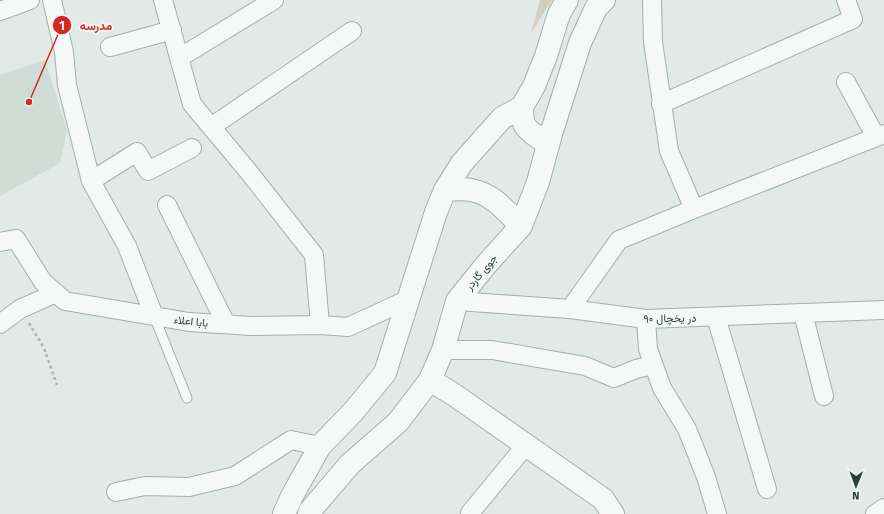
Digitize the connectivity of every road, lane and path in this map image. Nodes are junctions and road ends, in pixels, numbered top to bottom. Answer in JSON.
{"nodes":[{"id":1,"x":30,"y":0,"type":"edge"},
{"id":2,"x":52,"y":0,"type":"edge"},
{"id":3,"x":163,"y":0,"type":"edge"},
{"id":4,"x":274,"y":0,"type":"edge"},
{"id":5,"x":567,"y":0,"type":"edge"},
{"id":6,"x":604,"y":0,"type":"edge"},
{"id":7,"x":652,"y":0,"type":"edge"},
{"id":8,"x":846,"y":0,"type":"edge"},
{"id":9,"x":0,"y":11,"type":"edge"},
{"id":10,"x":172,"y":30,"type":"junction"},
{"id":11,"x":352,"y":31,"type":"dead end"},
{"id":12,"x":110,"y":47,"type":"dead end"},
{"id":13,"x":179,"y":58,"type":"junction"},
{"id":14,"x":846,"y":82,"type":"dead end"},
{"id":15,"x":661,"y":104,"type":"junction"},
{"id":16,"x":522,"y":107,"type":"junction"},
{"id":17,"x":211,"y":127,"type":"junction"},
{"id":18,"x":551,"y":134,"type":"junction"},
{"id":19,"x":880,"y":136,"type":"edge"},
{"id":20,"x":192,"y":148,"type":"dead end"},
{"id":21,"x":90,"y":181,"type":"junction"},
{"id":22,"x":446,"y":190,"type":"junction"},
{"id":23,"x":167,"y":205,"type":"dead end"},
{"id":24,"x":694,"y":209,"type":"junction"},
{"id":25,"x":521,"y":226,"type":"junction"},
{"id":26,"x":0,"y":242,"type":"edge"},
{"id":27,"x":56,"y":293,"type":"junction"},
{"id":28,"x":409,"y":299,"type":"junction"},
{"id":29,"x":457,"y":301,"type":"junction"},
{"id":30,"x":570,"y":309,"type":"junction"},
{"id":31,"x":20,"y":310,"type":"junction"},
{"id":32,"x":884,"y":312,"type":"edge"},
{"id":33,"x":803,"y":313,"type":"junction"},
{"id":34,"x":154,"y":316,"type":"junction"},
{"id":35,"x":716,"y":317,"type":"junction"},
{"id":36,"x":646,"y":319,"type":"junction"},
{"id":37,"x":0,"y":324,"type":"edge"},
{"id":38,"x":226,"y":324,"type":"junction"},
{"id":39,"x":320,"y":325,"type":"junction"},
{"id":40,"x":443,"y":350,"type":"junction"},
{"id":41,"x":653,"y":365,"type":"junction"},
{"id":42,"x":430,"y":380,"type":"junction"},
{"id":43,"x":57,"y":385,"type":"dead end"},
{"id":44,"x":824,"y":396,"type":"dead end"},
{"id":45,"x":187,"y":398,"type":"dead end"},
{"id":46,"x":526,"y":445,"type":"junction"},
{"id":47,"x":320,"y":446,"type":"junction"},
{"id":48,"x":350,"y":464,"type":"junction"},
{"id":49,"x":767,"y":489,"type":"dead end"},
{"id":50,"x":116,"y":492,"type":"dead end"},
{"id":51,"x":884,"y":508,"type":"edge"},
{"id":52,"x":470,"y":513,"type":"dead end"},
{"id":53,"x":284,"y":514,"type":"edge"},
{"id":54,"x":309,"y":514,"type":"edge"},
{"id":55,"x":612,"y":514,"type":"edge"},
{"id":56,"x":717,"y":514,"type":"edge"},
{"id":57,"x":875,"y":514,"type":"edge"}],
"edges":[{"from":1,"to":9,"type":"street"},
{"from":2,"to":21,"type":"street"},
{"from":3,"to":10,"type":"street"},
{"from":4,"to":13,"type":"street"},
{"from":5,"to":16,"type":"street"},
{"from":6,"to":18,"type":"street","name":"جوی گاردر"},
{"from":7,"to":15,"type":"street"},
{"from":8,"to":15,"type":"street"},
{"from":10,"to":12,"type":"street"},
{"from":10,"to":13,"type":"street"},
{"from":11,"to":17,"type":"street"},
{"from":13,"to":17,"type":"street"},
{"from":14,"to":19,"type":"street"},
{"from":15,"to":24,"type":"street"},
{"from":16,"to":18,"type":"street"},
{"from":16,"to":22,"type":"street"},
{"from":17,"to":39,"type":"street"},
{"from":18,"to":25,"type":"street","name":"جوی گاردر"},
{"from":19,"to":24,"type":"street"},
{"from":20,"to":21,"type":"street"},
{"from":21,"to":34,"type":"street"},
{"from":22,"to":25,"type":"street"},
{"from":22,"to":28,"type":"street"},
{"from":23,"to":38,"type":"street"},
{"from":24,"to":30,"type":"street"},
{"from":25,"to":29,"type":"street","name":"جوی گاردر"},
{"from":26,"to":27,"type":"street","name":"بابا اعلاء"},
{"from":27,"to":31,"type":"street"},
{"from":27,"to":34,"type":"street","name":"بابا اعلاء"},
{"from":28,"to":39,"type":"street","name":"بابا اعلاء"},
{"from":28,"to":47,"type":"street"},
{"from":29,"to":30,"type":"street","name":"در یخچال ۹۰"},
{"from":29,"to":40,"type":"street","name":"جوی گاردر"},
{"from":30,"to":36,"type":"street","name":"در یخچال ۹۰"},
{"from":31,"to":37,"type":"street"},
{"from":31,"to":43,"type":"path"},
{"from":32,"to":33,"type":"street","name":"در یخچال ۹۰"},
{"from":33,"to":35,"type":"street","name":"در یخچال ۹۰"},
{"from":33,"to":44,"type":"street"},
{"from":34,"to":38,"type":"street","name":"بابا اعلاء"},
{"from":34,"to":45,"type":"lane"},
{"from":35,"to":36,"type":"street","name":"در یخچال ۹۰"},
{"from":35,"to":49,"type":"street"},
{"from":36,"to":41,"type":"street"},
{"from":38,"to":39,"type":"street","name":"بابا اعلاء"},
{"from":40,"to":41,"type":"street"},
{"from":40,"to":42,"type":"street","name":"جوی گاردر"},
{"from":41,"to":56,"type":"street"},
{"from":42,"to":46,"type":"street"},
{"from":42,"to":48,"type":"street","name":"جوی گاردر"},
{"from":46,"to":52,"type":"street"},
{"from":46,"to":55,"type":"street"},
{"from":47,"to":48,"type":"street"},
{"from":47,"to":50,"type":"street"},
{"from":47,"to":53,"type":"street"},
{"from":48,"to":54,"type":"street","name":"جوی گاردر"},
{"from":51,"to":57,"type":"street"}]}
